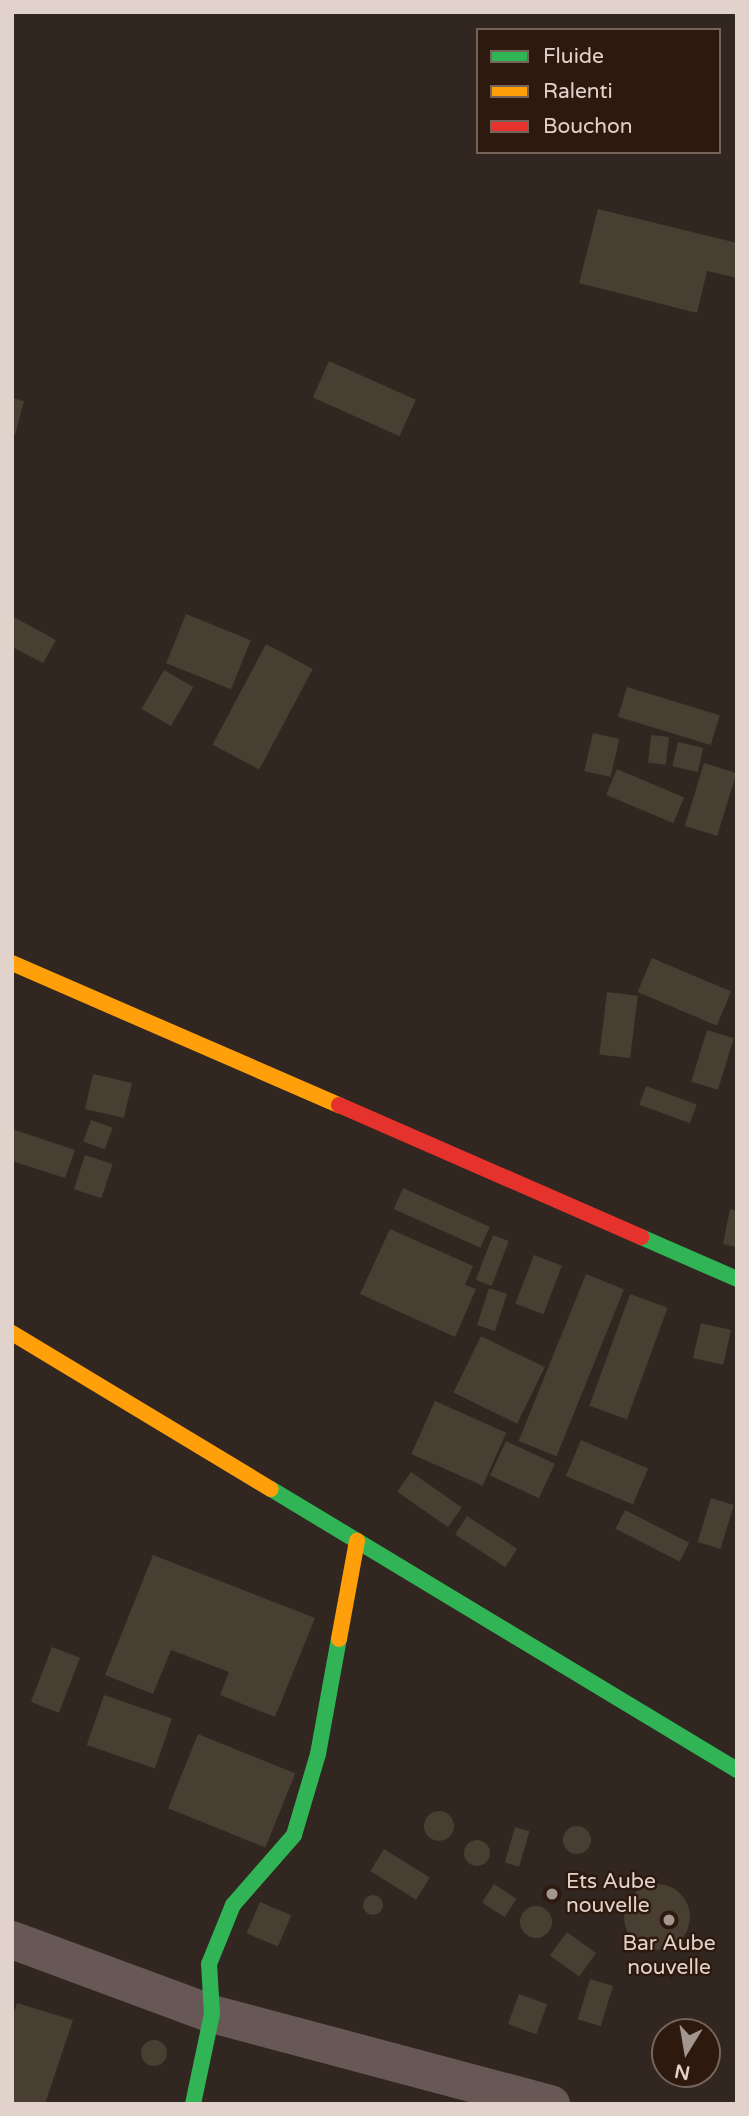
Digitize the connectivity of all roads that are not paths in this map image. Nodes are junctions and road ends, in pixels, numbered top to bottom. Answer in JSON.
{"nodes":[{"id":1,"x":12,"y":963,"type":"edge"},
{"id":2,"x":737,"y":1279,"type":"edge"},
{"id":3,"x":12,"y":1333,"type":"edge"},
{"id":4,"x":356,"y":1541,"type":"junction"},
{"id":5,"x":737,"y":1770,"type":"edge"},
{"id":6,"x":12,"y":1940,"type":"edge"},
{"id":7,"x":212,"y":2014,"type":"junction"},
{"id":8,"x":192,"y":2104,"type":"edge"},
{"id":9,"x":551,"y":2104,"type":"edge"}],
"edges":[{"from":1,"to":2,"type":"street"},
{"from":3,"to":4,"type":"street"},
{"from":4,"to":5,"type":"street"},
{"from":4,"to":7,"type":"street"},
{"from":6,"to":7,"type":"street"},
{"from":7,"to":8,"type":"street"},
{"from":7,"to":9,"type":"street"}]}
